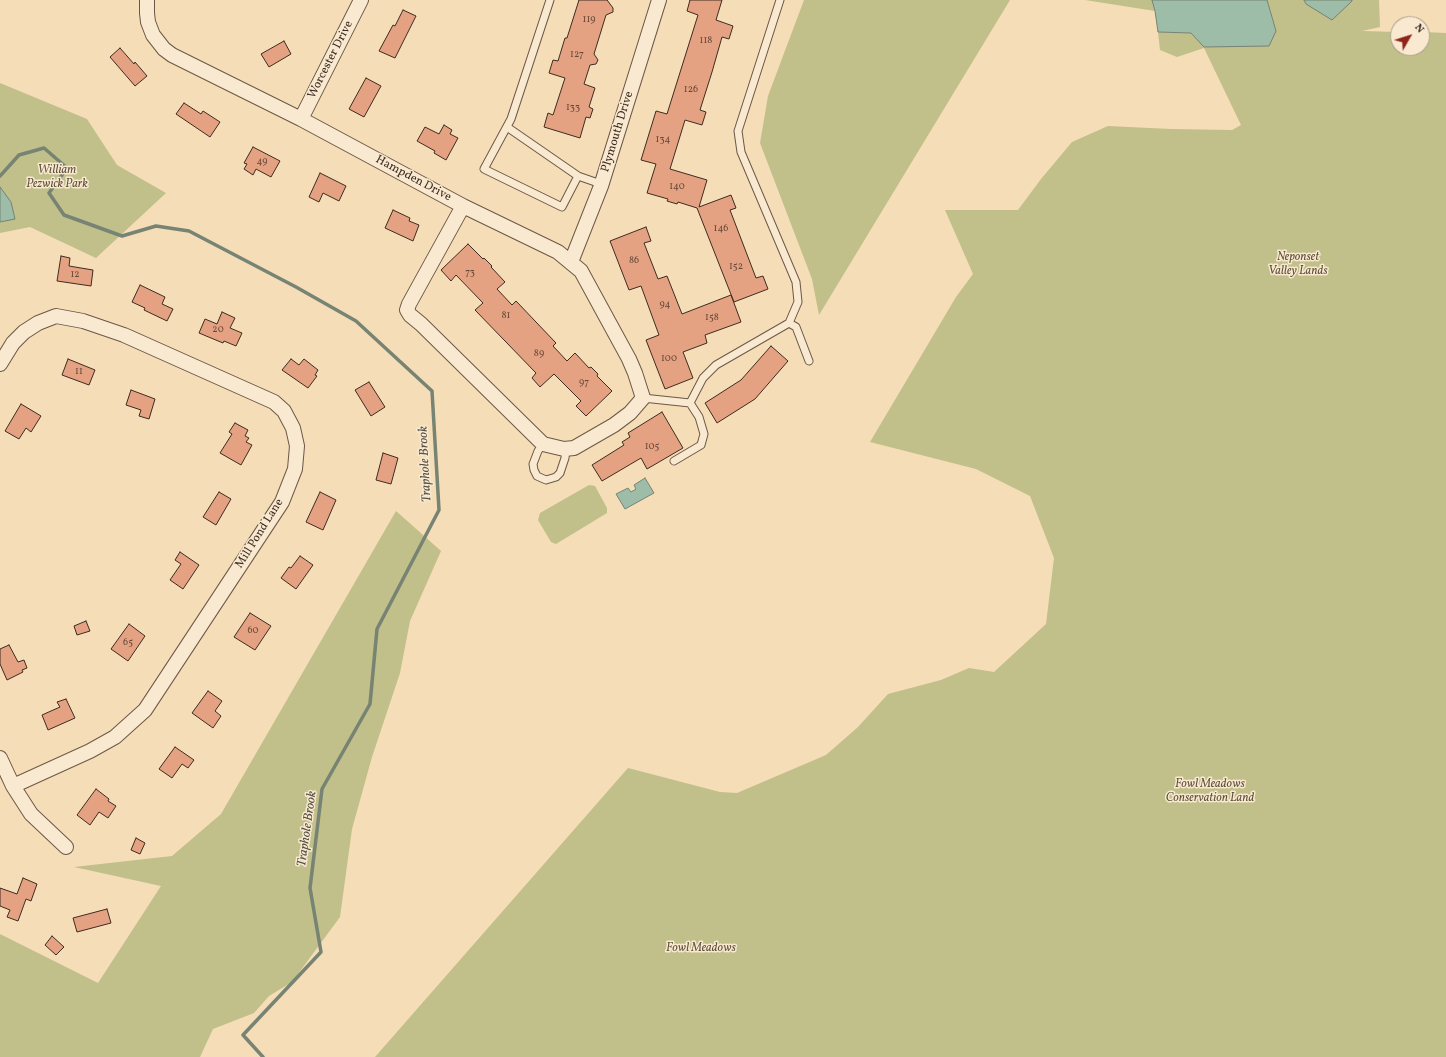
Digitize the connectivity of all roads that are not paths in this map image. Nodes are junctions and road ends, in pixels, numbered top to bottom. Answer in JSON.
{"nodes":[{"id":1,"x":147,"y":0,"type":"edge"},
{"id":2,"x":361,"y":0,"type":"edge"},
{"id":3,"x":550,"y":0,"type":"edge"},
{"id":4,"x":659,"y":0,"type":"edge"},
{"id":5,"x":780,"y":0,"type":"edge"},
{"id":6,"x":301,"y":119,"type":"junction"},
{"id":7,"x":507,"y":127,"type":"junction"},
{"id":8,"x":578,"y":176,"type":"junction"},
{"id":9,"x":602,"y":184,"type":"junction"},
{"id":10,"x":463,"y":206,"type":"junction"},
{"id":11,"x":571,"y":262,"type":"junction"},
{"id":12,"x":789,"y":323,"type":"junction"},
{"id":13,"x":809,"y":361,"type":"dead end"},
{"id":14,"x":0,"y":364,"type":"edge"},
{"id":15,"x":643,"y":398,"type":"junction"},
{"id":16,"x":690,"y":403,"type":"junction"},
{"id":17,"x":543,"y":444,"type":"junction"},
{"id":18,"x":566,"y":449,"type":"junction"},
{"id":19,"x":674,"y":461,"type":"dead end"},
{"id":20,"x":0,"y":758,"type":"edge"},
{"id":21,"x":13,"y":786,"type":"junction"},
{"id":22,"x":66,"y":848,"type":"dead end"}],
"edges":[{"from":1,"to":6,"type":"street","name":"Hampden Drive"},
{"from":2,"to":6,"type":"street","name":"Worcester Drive"},
{"from":3,"to":7,"type":"lane"},
{"from":4,"to":9,"type":"street","name":"Plymouth Drive"},
{"from":5,"to":12,"type":"lane"},
{"from":6,"to":10,"type":"street","name":"Hampden Drive"},
{"from":7,"to":8,"type":"lane"},
{"from":7,"to":8,"type":"lane"},
{"from":8,"to":9,"type":"lane"},
{"from":9,"to":11,"type":"street","name":"Plymouth Drive"},
{"from":10,"to":11,"type":"street","name":"Hampden Drive"},
{"from":10,"to":17,"type":"street"},
{"from":11,"to":15,"type":"street","name":"Hampden Drive"},
{"from":12,"to":13,"type":"lane"},
{"from":12,"to":16,"type":"lane"},
{"from":14,"to":21,"type":"street","name":"Mill Pond Lane"},
{"from":15,"to":16,"type":"lane"},
{"from":15,"to":18,"type":"street"},
{"from":16,"to":19,"type":"lane"},
{"from":17,"to":18,"type":"street"},
{"from":17,"to":18,"type":"lane"},
{"from":20,"to":21,"type":"street"},
{"from":21,"to":22,"type":"street"}]}
